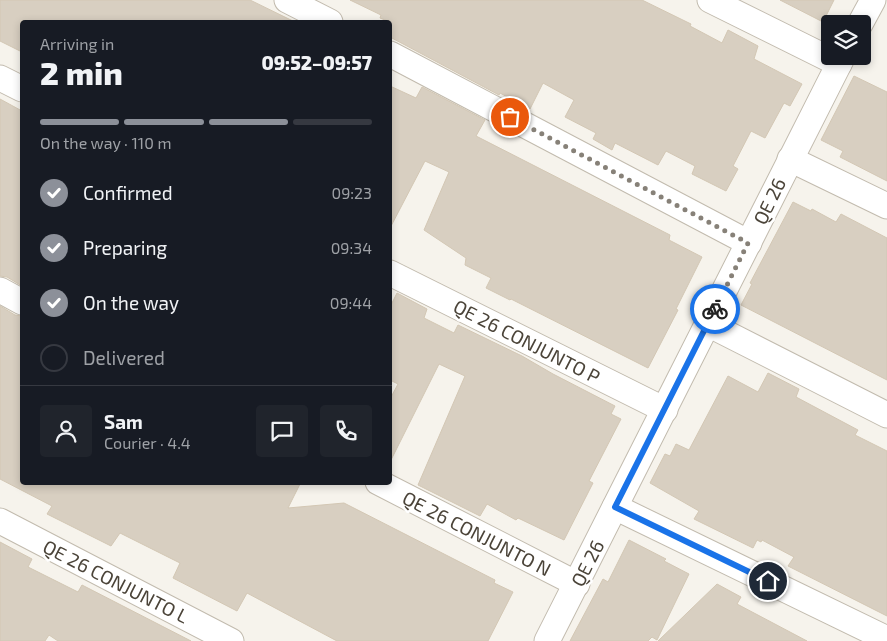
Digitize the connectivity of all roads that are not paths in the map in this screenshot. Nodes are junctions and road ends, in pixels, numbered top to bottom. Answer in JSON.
{"nodes":[{"id":1,"x":287,"y":0,"type":"edge"},
{"id":2,"x":710,"y":0,"type":"edge"},
{"id":3,"x":873,"y":0,"type":"edge"},
{"id":4,"x":865,"y":15,"type":"edge"},
{"id":5,"x":326,"y":20,"type":"edge"},
{"id":6,"x":821,"y":51,"type":"edge"},
{"id":7,"x":392,"y":55,"type":"edge"},
{"id":8,"x":838,"y":65,"type":"edge"},
{"id":9,"x":0,"y":78,"type":"edge"},
{"id":10,"x":20,"y":88,"type":"edge"},
{"id":11,"x":790,"y":159,"type":"junction"},
{"id":12,"x":887,"y":206,"type":"edge"},
{"id":13,"x":748,"y":243,"type":"junction"},
{"id":14,"x":392,"y":273,"type":"edge"},
{"id":15,"x":0,"y":290,"type":"edge"},
{"id":16,"x":20,"y":301,"type":"edge"},
{"id":17,"x":708,"y":324,"type":"junction"},
{"id":18,"x":665,"y":410,"type":"junction"},
{"id":19,"x":887,"y":415,"type":"edge"},
{"id":20,"x":384,"y":485,"type":"edge"},
{"id":21,"x":615,"y":507,"type":"junction"},
{"id":22,"x":0,"y":521,"type":"edge"},
{"id":23,"x":577,"y":584,"type":"junction"},
{"id":24,"x":887,"y":639,"type":"edge"},
{"id":25,"x":231,"y":641,"type":"edge"},
{"id":26,"x":547,"y":641,"type":"edge"}],
"edges":[{"from":1,"to":5,"type":"street"},
{"from":2,"to":6,"type":"street"},
{"from":3,"to":4,"type":"street"},
{"from":7,"to":13,"type":"street"},
{"from":8,"to":11,"type":"street","name":"QE 26"},
{"from":9,"to":10,"type":"street"},
{"from":11,"to":12,"type":"street"},
{"from":11,"to":13,"type":"street","name":"QE 26"},
{"from":13,"to":17,"type":"street","name":"QE 26"},
{"from":14,"to":18,"type":"street","name":"QE 26 CONJUNTO P"},
{"from":15,"to":16,"type":"street"},
{"from":17,"to":18,"type":"street","name":"QE 26"},
{"from":17,"to":19,"type":"street"},
{"from":18,"to":21,"type":"street","name":"QE 26"},
{"from":20,"to":23,"type":"street","name":"QE 26 CONJUNTO N"},
{"from":21,"to":23,"type":"street","name":"QE 26"},
{"from":21,"to":24,"type":"street"},
{"from":22,"to":25,"type":"street","name":"QE 26 CONJUNTO L"},
{"from":23,"to":26,"type":"street","name":"QE 26"}]}
